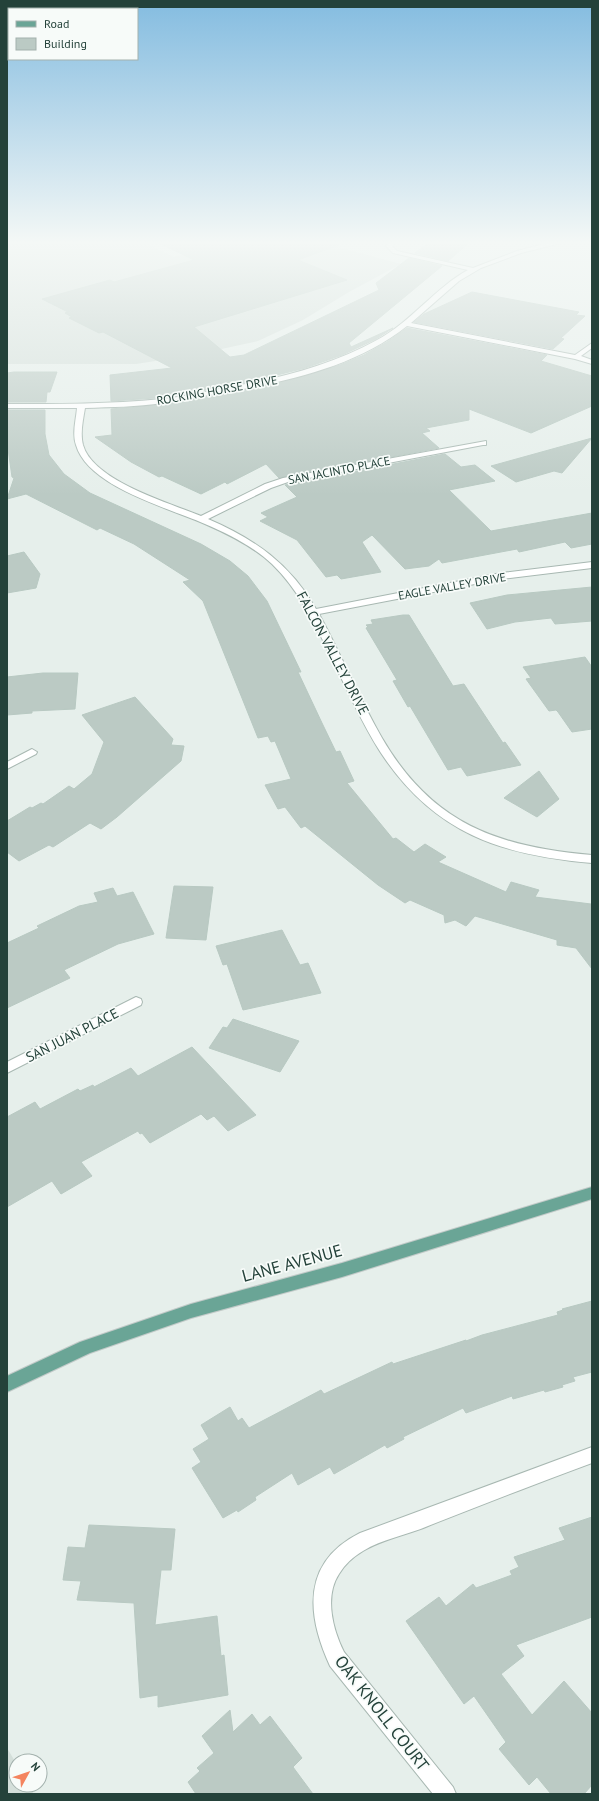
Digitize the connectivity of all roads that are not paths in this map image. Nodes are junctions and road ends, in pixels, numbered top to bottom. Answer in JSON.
{"nodes":[{"id":1,"x":401,"y":327,"type":"edge"},
{"id":2,"x":422,"y":327,"type":"edge"},
{"id":3,"x":592,"y":345,"type":"edge"},
{"id":4,"x":576,"y":357,"type":"junction"},
{"id":5,"x":592,"y":362,"type":"edge"},
{"id":6,"x":7,"y":406,"type":"edge"},
{"id":7,"x":81,"y":406,"type":"junction"},
{"id":8,"x":483,"y":443,"type":"dead end"},
{"id":9,"x":202,"y":519,"type":"junction"},
{"id":10,"x":592,"y":565,"type":"edge"},
{"id":11,"x":313,"y":612,"type":"junction"},
{"id":12,"x":32,"y":752,"type":"dead end"},
{"id":13,"x":7,"y":766,"type":"edge"},
{"id":14,"x":592,"y":859,"type":"edge"},
{"id":15,"x":136,"y":1002,"type":"dead end"},
{"id":16,"x":7,"y":1068,"type":"edge"},
{"id":17,"x":592,"y":1193,"type":"edge"},
{"id":18,"x":7,"y":1384,"type":"edge"},
{"id":19,"x":592,"y":1455,"type":"edge"},
{"id":20,"x":446,"y":1794,"type":"edge"}],
"edges":[{"from":1,"to":7,"type":"street","name":"ROCKING HORSE DRIVE"},
{"from":2,"to":4,"type":"street"},
{"from":3,"to":4,"type":"street"},
{"from":4,"to":5,"type":"street"},
{"from":6,"to":7,"type":"street","name":"ROCKING HORSE DRIVE"},
{"from":7,"to":9,"type":"street","name":"FALCON VALLEY DRIVE"},
{"from":8,"to":9,"type":"street","name":"SAN JACINTO PLACE"},
{"from":9,"to":11,"type":"street","name":"FALCON VALLEY DRIVE"},
{"from":10,"to":11,"type":"street","name":"EAGLE VALLEY DRIVE"},
{"from":11,"to":14,"type":"street","name":"FALCON VALLEY DRIVE"},
{"from":12,"to":13,"type":"street"},
{"from":15,"to":16,"type":"street","name":"SAN JUAN PLACE"},
{"from":17,"to":18,"type":"main road","name":"LANE AVENUE"},
{"from":19,"to":20,"type":"street","name":"OAK KNOLL COURT"}]}
